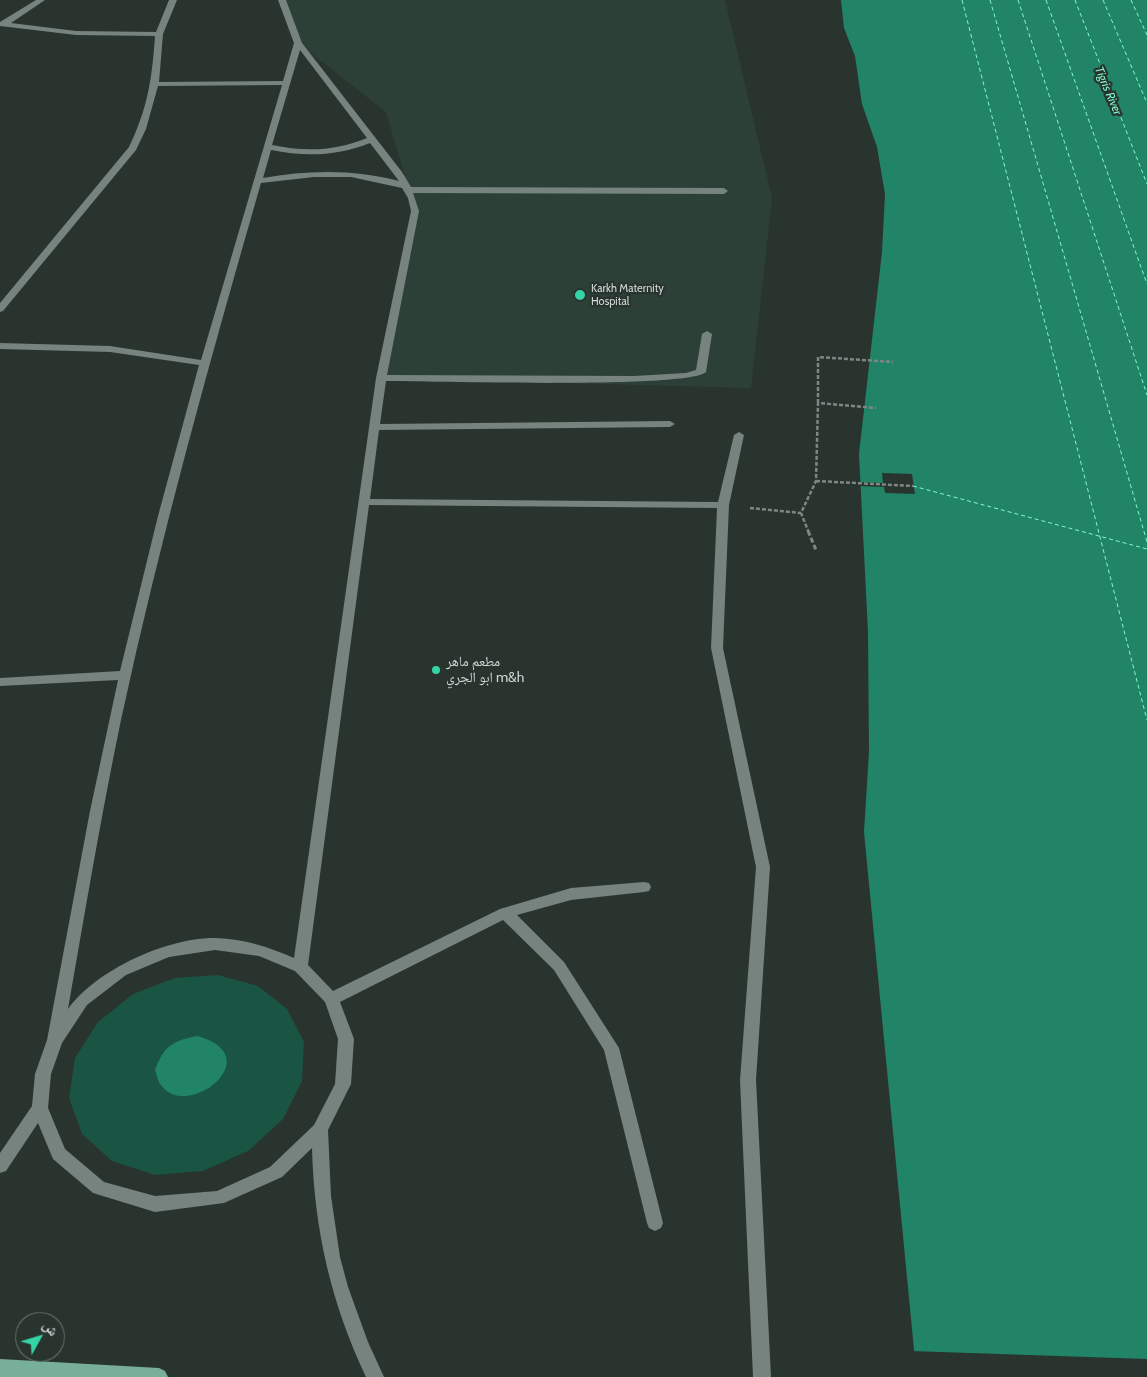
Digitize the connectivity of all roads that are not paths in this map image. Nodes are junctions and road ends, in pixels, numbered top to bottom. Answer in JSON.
{"nodes":[{"id":1,"x":41,"y":0,"type":"edge"},
{"id":2,"x":173,"y":0,"type":"edge"},
{"id":3,"x":282,"y":0,"type":"edge"},
{"id":4,"x":2,"y":24,"type":"edge"},
{"id":5,"x":159,"y":34,"type":"junction"},
{"id":6,"x":298,"y":43,"type":"junction"},
{"id":7,"x":286,"y":83,"type":"junction"},
{"id":8,"x":155,"y":84,"type":"junction"},
{"id":9,"x":372,"y":139,"type":"junction"},
{"id":10,"x":268,"y":147,"type":"junction"},
{"id":11,"x":258,"y":181,"type":"junction"},
{"id":12,"x":407,"y":188,"type":"junction"},
{"id":13,"x":724,"y":191,"type":"dead end"},
{"id":14,"x":0,"y":309,"type":"edge"},
{"id":15,"x":707,"y":334,"type":"dead end"},
{"id":16,"x":0,"y":346,"type":"edge"},
{"id":17,"x":204,"y":363,"type":"junction"},
{"id":18,"x":382,"y":378,"type":"junction"},
{"id":19,"x":670,"y":424,"type":"dead end"},
{"id":20,"x":374,"y":427,"type":"junction"},
{"id":21,"x":739,"y":434,"type":"dead end"},
{"id":22,"x":364,"y":502,"type":"junction"},
{"id":23,"x":723,"y":505,"type":"junction"},
{"id":24,"x":125,"y":675,"type":"junction"},
{"id":25,"x":0,"y":682,"type":"edge"},
{"id":26,"x":644,"y":887,"type":"dead end"},
{"id":27,"x":505,"y":913,"type":"junction"},
{"id":28,"x":300,"y":967,"type":"junction"},
{"id":29,"x":331,"y":998,"type":"junction"},
{"id":30,"x":55,"y":1040,"type":"junction"},
{"id":31,"x":40,"y":1108,"type":"junction"},
{"id":32,"x":320,"y":1130,"type":"junction"},
{"id":33,"x":0,"y":1166,"type":"edge"},
{"id":34,"x":655,"y":1223,"type":"dead end"},
{"id":35,"x":0,"y":1368,"type":"edge"},
{"id":36,"x":38,"y":1374,"type":"edge"},
{"id":37,"x":159,"y":1377,"type":"edge"},
{"id":38,"x":375,"y":1377,"type":"edge"},
{"id":39,"x":762,"y":1377,"type":"edge"}],
"edges":[{"from":1,"to":4,"type":"street"},
{"from":2,"to":5,"type":"street"},
{"from":3,"to":6,"type":"street"},
{"from":4,"to":5,"type":"street"},
{"from":5,"to":8,"type":"street"},
{"from":6,"to":7,"type":"street"},
{"from":6,"to":9,"type":"street"},
{"from":7,"to":8,"type":"street"},
{"from":7,"to":10,"type":"street"},
{"from":8,"to":14,"type":"street"},
{"from":9,"to":10,"type":"street"},
{"from":9,"to":12,"type":"street"},
{"from":10,"to":11,"type":"street"},
{"from":11,"to":12,"type":"street"},
{"from":11,"to":17,"type":"street"},
{"from":12,"to":13,"type":"street"},
{"from":12,"to":18,"type":"street"},
{"from":15,"to":18,"type":"street"},
{"from":16,"to":17,"type":"street"},
{"from":17,"to":24,"type":"street"},
{"from":18,"to":20,"type":"street"},
{"from":19,"to":20,"type":"street"},
{"from":20,"to":22,"type":"street"},
{"from":21,"to":23,"type":"street"},
{"from":22,"to":23,"type":"street"},
{"from":22,"to":28,"type":"street"},
{"from":23,"to":39,"type":"street"},
{"from":24,"to":25,"type":"street"},
{"from":24,"to":30,"type":"street"},
{"from":26,"to":27,"type":"street"},
{"from":27,"to":29,"type":"street"},
{"from":27,"to":34,"type":"street"},
{"from":28,"to":29,"type":"street"},
{"from":28,"to":30,"type":"street"},
{"from":29,"to":32,"type":"street"},
{"from":30,"to":31,"type":"street"},
{"from":31,"to":32,"type":"street"},
{"from":31,"to":33,"type":"street"},
{"from":32,"to":38,"type":"street"},
{"from":35,"to":36,"type":"main road"},
{"from":36,"to":37,"type":"main road"}]}
